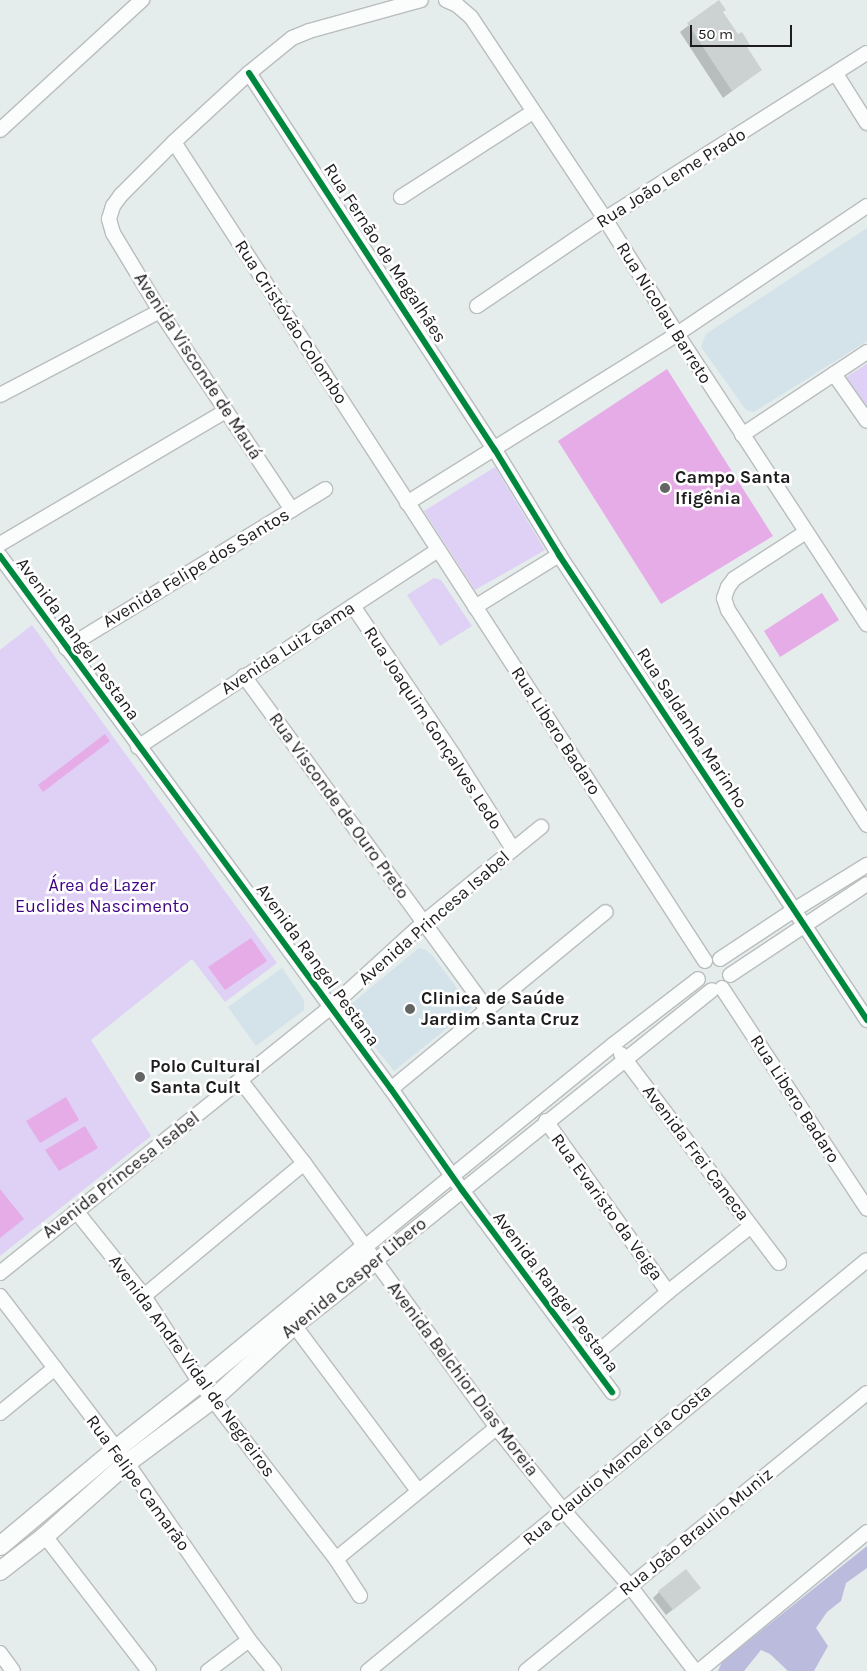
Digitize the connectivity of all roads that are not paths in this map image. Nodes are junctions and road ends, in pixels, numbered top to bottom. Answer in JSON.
{"nodes":[{"id":1,"x":142,"y":0,"type":"edge"},
{"id":2,"x":421,"y":0,"type":"edge"},
{"id":3,"x":452,"y":2,"type":"edge"},
{"id":4,"x":867,"y":53,"type":"edge"},
{"id":5,"x":249,"y":73,"type":"junction"},
{"id":6,"x":836,"y":74,"type":"junction"},
{"id":7,"x":533,"y":112,"type":"junction"},
{"id":8,"x":867,"y":123,"type":"edge"},
{"id":9,"x":0,"y":130,"type":"edge"},
{"id":10,"x":174,"y":142,"type":"junction"},
{"id":11,"x":401,"y":197,"type":"dead end"},
{"id":12,"x":867,"y":206,"type":"edge"},
{"id":13,"x":605,"y":219,"type":"junction"},
{"id":14,"x":477,"y":306,"type":"dead end"},
{"id":15,"x":160,"y":311,"type":"junction"},
{"id":16,"x":676,"y":334,"type":"junction"},
{"id":17,"x":867,"y":352,"type":"edge"},
{"id":18,"x":834,"y":374,"type":"junction"},
{"id":19,"x":0,"y":395,"type":"edge"},
{"id":20,"x":226,"y":411,"type":"junction"},
{"id":21,"x":867,"y":421,"type":"edge"},
{"id":22,"x":742,"y":434,"type":"junction"},
{"id":23,"x":495,"y":450,"type":"junction"},
{"id":24,"x":325,"y":490,"type":"dead end"},
{"id":25,"x":407,"y":503,"type":"junction"},
{"id":26,"x":292,"y":510,"type":"junction"},
{"id":27,"x":806,"y":532,"type":"junction"},
{"id":28,"x":0,"y":544,"type":"edge"},
{"id":29,"x":438,"y":550,"type":"junction"},
{"id":30,"x":559,"y":555,"type":"junction"},
{"id":31,"x":0,"y":556,"type":"edge"},
{"id":32,"x":353,"y":606,"type":"junction"},
{"id":33,"x":476,"y":607,"type":"junction"},
{"id":34,"x":867,"y":624,"type":"edge"},
{"id":35,"x":66,"y":648,"type":"junction"},
{"id":36,"x":244,"y":676,"type":"junction"},
{"id":37,"x":138,"y":747,"type":"junction"},
{"id":38,"x":867,"y":825,"type":"edge"},
{"id":39,"x":541,"y":827,"type":"dead end"},
{"id":40,"x":513,"y":849,"type":"junction"},
{"id":41,"x":867,"y":865,"type":"edge"},
{"id":42,"x":867,"y":884,"type":"edge"},
{"id":43,"x":794,"y":910,"type":"junction"},
{"id":44,"x":606,"y":912,"type":"dead end"},
{"id":45,"x":424,"y":922,"type":"junction"},
{"id":46,"x":804,"y":926,"type":"junction"},
{"id":47,"x":720,"y":959,"type":"junction"},
{"id":48,"x":705,"y":960,"type":"junction"},
{"id":49,"x":730,"y":975,"type":"junction"},
{"id":50,"x":698,"y":979,"type":"junction"},
{"id":51,"x":717,"y":989,"type":"junction"},
{"id":52,"x":331,"y":1007,"type":"junction"},
{"id":53,"x":487,"y":1009,"type":"junction"},
{"id":54,"x":867,"y":1020,"type":"edge"},
{"id":55,"x":614,"y":1044,"type":"junction"},
{"id":56,"x":626,"y":1060,"type":"junction"},
{"id":57,"x":241,"y":1080,"type":"junction"},
{"id":58,"x":390,"y":1089,"type":"junction"},
{"id":59,"x":546,"y":1122,"type":"junction"},
{"id":60,"x":304,"y":1163,"type":"junction"},
{"id":61,"x":453,"y":1177,"type":"junction"},
{"id":62,"x":462,"y":1190,"type":"junction"},
{"id":63,"x":867,"y":1209,"type":"edge"},
{"id":64,"x":76,"y":1210,"type":"junction"},
{"id":65,"x":751,"y":1226,"type":"junction"},
{"id":66,"x":370,"y":1254,"type":"junction"},
{"id":67,"x":867,"y":1260,"type":"edge"},
{"id":68,"x":778,"y":1263,"type":"dead end"},
{"id":69,"x":0,"y":1273,"type":"edge"},
{"id":70,"x":668,"y":1292,"type":"junction"},
{"id":71,"x":0,"y":1296,"type":"edge"},
{"id":72,"x":144,"y":1296,"type":"junction"},
{"id":73,"x":294,"y":1325,"type":"junction"},
{"id":74,"x":589,"y":1360,"type":"junction"},
{"id":75,"x":54,"y":1368,"type":"junction"},
{"id":76,"x":200,"y":1383,"type":"junction"},
{"id":77,"x":612,"y":1392,"type":"dead end"},
{"id":78,"x":867,"y":1393,"type":"edge"},
{"id":79,"x":213,"y":1400,"type":"junction"},
{"id":80,"x":0,"y":1413,"type":"edge"},
{"id":81,"x":496,"y":1428,"type":"junction"},
{"id":82,"x":116,"y":1449,"type":"junction"},
{"id":83,"x":127,"y":1463,"type":"junction"},
{"id":84,"x":418,"y":1491,"type":"junction"},
{"id":85,"x":563,"y":1510,"type":"junction"},
{"id":86,"x":867,"y":1532,"type":"edge"},
{"id":87,"x":45,"y":1536,"type":"junction"},
{"id":88,"x":0,"y":1546,"type":"edge"},
{"id":89,"x":336,"y":1559,"type":"junction"},
{"id":90,"x":0,"y":1571,"type":"edge"},
{"id":91,"x":630,"y":1586,"type":"junction"},
{"id":92,"x":360,"y":1596,"type":"dead end"},
{"id":93,"x":249,"y":1640,"type":"junction"},
{"id":94,"x":0,"y":1653,"type":"edge"},
{"id":95,"x":14,"y":1671,"type":"edge"},
{"id":96,"x":149,"y":1671,"type":"edge"},
{"id":97,"x":208,"y":1671,"type":"edge"},
{"id":98,"x":274,"y":1671,"type":"edge"},
{"id":99,"x":368,"y":1671,"type":"edge"},
{"id":100,"x":526,"y":1671,"type":"edge"},
{"id":101,"x":695,"y":1671,"type":"edge"},
{"id":102,"x":699,"y":1671,"type":"edge"}],
"edges":[{"from":1,"to":9,"type":"street"},
{"from":2,"to":5,"type":"street"},
{"from":3,"to":7,"type":"street","name":"Rua Nicolau Barreto"},
{"from":4,"to":6,"type":"street","name":"Rua João Leme Prado"},
{"from":5,"to":10,"type":"street"},
{"from":5,"to":23,"type":"street","name":"Rua Fernão de Magalhães"},
{"from":6,"to":8,"type":"street"},
{"from":6,"to":13,"type":"street","name":"Rua João Leme Prado"},
{"from":7,"to":11,"type":"street"},
{"from":7,"to":13,"type":"street","name":"Rua Nicolau Barreto"},
{"from":10,"to":15,"type":"street","name":"Avenida Visconde de Mauá"},
{"from":10,"to":25,"type":"street","name":"Rua Cristóvão Colombo"},
{"from":12,"to":16,"type":"street"},
{"from":13,"to":14,"type":"street","name":"Rua João Leme Prado"},
{"from":13,"to":16,"type":"street","name":"Rua Nicolau Barreto"},
{"from":15,"to":19,"type":"street"},
{"from":15,"to":20,"type":"street","name":"Avenida Visconde de Mauá"},
{"from":16,"to":22,"type":"street","name":"Rua Nicolau Barreto"},
{"from":16,"to":23,"type":"street"},
{"from":17,"to":18,"type":"street"},
{"from":18,"to":21,"type":"street"},
{"from":18,"to":22,"type":"street"},
{"from":20,"to":26,"type":"street","name":"Avenida Visconde de Mauá"},
{"from":20,"to":28,"type":"street"},
{"from":22,"to":27,"type":"street","name":"Rua Nicolau Barreto"},
{"from":23,"to":25,"type":"street"},
{"from":23,"to":30,"type":"street","name":"Rua Saldanha Marinho"},
{"from":24,"to":26,"type":"street","name":"Avenida Felipe dos Santos"},
{"from":25,"to":29,"type":"street","name":"Rua Libero Badaro"},
{"from":26,"to":35,"type":"street","name":"Avenida Felipe dos Santos"},
{"from":27,"to":34,"type":"street","name":"Rua Nicolau Barreto"},
{"from":27,"to":38,"type":"street"},
{"from":29,"to":32,"type":"street","name":"Avenida Luiz Gama"},
{"from":29,"to":33,"type":"street","name":"Rua Libero Badaro"},
{"from":30,"to":33,"type":"street"},
{"from":30,"to":43,"type":"street","name":"Rua Saldanha Marinho"},
{"from":31,"to":35,"type":"street","name":"Avenida Rangel Pestana"},
{"from":32,"to":36,"type":"street","name":"Avenida Luiz Gama"},
{"from":32,"to":40,"type":"street","name":"Rua Joaquim Gonçalves Ledo"},
{"from":33,"to":48,"type":"street","name":"Rua Libero Badaro"},
{"from":35,"to":37,"type":"street","name":"Avenida Rangel Pestana"},
{"from":36,"to":37,"type":"street","name":"Avenida Luiz Gama"},
{"from":36,"to":45,"type":"street","name":"Rua Visconde de Ouro Preto"},
{"from":37,"to":52,"type":"street","name":"Avenida Rangel Pestana"},
{"from":39,"to":40,"type":"street","name":"Avenida Princesa Isabel"},
{"from":40,"to":45,"type":"street","name":"Avenida Princesa Isabel"},
{"from":41,"to":43,"type":"street"},
{"from":42,"to":46,"type":"street"},
{"from":43,"to":46,"type":"street","name":"Rua Saldanha Marinho"},
{"from":43,"to":47,"type":"street"},
{"from":44,"to":53,"type":"street"},
{"from":45,"to":52,"type":"street","name":"Avenida Princesa Isabel"},
{"from":45,"to":53,"type":"street","name":"Rua Visconde de Ouro Preto"},
{"from":46,"to":49,"type":"street"},
{"from":46,"to":54,"type":"street","name":"Rua Saldanha Marinho"},
{"from":47,"to":48,"type":"street"},
{"from":47,"to":49,"type":"street"},
{"from":48,"to":50,"type":"street"},
{"from":49,"to":51,"type":"street"},
{"from":50,"to":51,"type":"street"},
{"from":50,"to":55,"type":"street","name":"Avenida Casper Libero"},
{"from":51,"to":56,"type":"street","name":"Avenida Casper Libero"},
{"from":51,"to":63,"type":"street","name":"Rua Libero Badaro"},
{"from":52,"to":57,"type":"street","name":"Avenida Princesa Isabel"},
{"from":52,"to":58,"type":"street","name":"Avenida Rangel Pestana"},
{"from":53,"to":58,"type":"street"},
{"from":55,"to":56,"type":"street","name":"Avenida Frei Caneca"},
{"from":55,"to":61,"type":"street","name":"Avenida Casper Libero"},
{"from":56,"to":59,"type":"street","name":"Avenida Casper Libero"},
{"from":56,"to":65,"type":"street","name":"Avenida Frei Caneca"},
{"from":57,"to":60,"type":"street","name":"Avenida Belchior Dias Moreia"},
{"from":57,"to":64,"type":"street","name":"Avenida Princesa Isabel"},
{"from":58,"to":61,"type":"street","name":"Avenida Rangel Pestana"},
{"from":59,"to":62,"type":"street","name":"Avenida Casper Libero"},
{"from":59,"to":70,"type":"street","name":"Rua Evaristo da Veiga"},
{"from":60,"to":66,"type":"street","name":"Avenida Belchior Dias Moreia"},
{"from":60,"to":72,"type":"street"},
{"from":61,"to":62,"type":"street","name":"Avenida Rangel Pestana"},
{"from":61,"to":66,"type":"street","name":"Avenida Casper Libero"},
{"from":62,"to":66,"type":"street","name":"Avenida Casper Libero"},
{"from":62,"to":74,"type":"street","name":"Avenida Rangel Pestana"},
{"from":64,"to":69,"type":"street","name":"Avenida Princesa Isabel"},
{"from":64,"to":72,"type":"street","name":"Avenida Andre Vidal de Negreiros"},
{"from":65,"to":68,"type":"street","name":"Avenida Frei Caneca"},
{"from":65,"to":70,"type":"street"},
{"from":66,"to":73,"type":"street","name":"Avenida Casper Libero"},
{"from":66,"to":76,"type":"street","name":"Avenida Casper Libero"},
{"from":66,"to":81,"type":"street","name":"Avenida Belchior Dias Moreia"},
{"from":67,"to":85,"type":"street","name":"Rua Claudio Manoel da Costa"},
{"from":70,"to":74,"type":"street"},
{"from":71,"to":75,"type":"street","name":"Rua Felipe Camarão"},
{"from":72,"to":76,"type":"street","name":"Avenida Andre Vidal de Negreiros"},
{"from":73,"to":79,"type":"street","name":"Avenida Casper Libero"},
{"from":73,"to":84,"type":"street"},
{"from":74,"to":77,"type":"street","name":"Avenida Rangel Pestana"},
{"from":75,"to":80,"type":"street"},
{"from":75,"to":82,"type":"street","name":"Rua Felipe Camarão"},
{"from":76,"to":79,"type":"street","name":"Avenida Andre Vidal de Negreiros"},
{"from":76,"to":82,"type":"street","name":"Avenida Casper Libero"},
{"from":78,"to":91,"type":"street","name":"Rua João Braulio Muniz"},
{"from":79,"to":83,"type":"street","name":"Avenida Casper Libero"},
{"from":79,"to":89,"type":"street","name":"Avenida Andre Vidal de Negreiros"},
{"from":81,"to":84,"type":"street"},
{"from":81,"to":85,"type":"street","name":"Avenida Belchior Dias Moreia"},
{"from":82,"to":83,"type":"street","name":"Rua Felipe Camarão"},
{"from":82,"to":88,"type":"street","name":"Avenida Casper Libero"},
{"from":83,"to":87,"type":"street","name":"Avenida Casper Libero"},
{"from":83,"to":93,"type":"street","name":"Rua Felipe Camarão"},
{"from":84,"to":89,"type":"street"},
{"from":85,"to":91,"type":"street","name":"Avenida Belchior Dias Moreia"},
{"from":85,"to":99,"type":"street","name":"Rua Claudio Manoel da Costa"},
{"from":86,"to":102,"type":"street"},
{"from":87,"to":90,"type":"street","name":"Avenida Casper Libero"},
{"from":87,"to":96,"type":"street"},
{"from":89,"to":92,"type":"street","name":"Avenida Andre Vidal de Negreiros"},
{"from":91,"to":100,"type":"street","name":"Rua João Braulio Muniz"},
{"from":91,"to":101,"type":"street","name":"Avenida Belchior Dias Moreia"},
{"from":93,"to":97,"type":"street"},
{"from":93,"to":98,"type":"street","name":"Rua Felipe Camarão"},
{"from":94,"to":95,"type":"street"}]}
